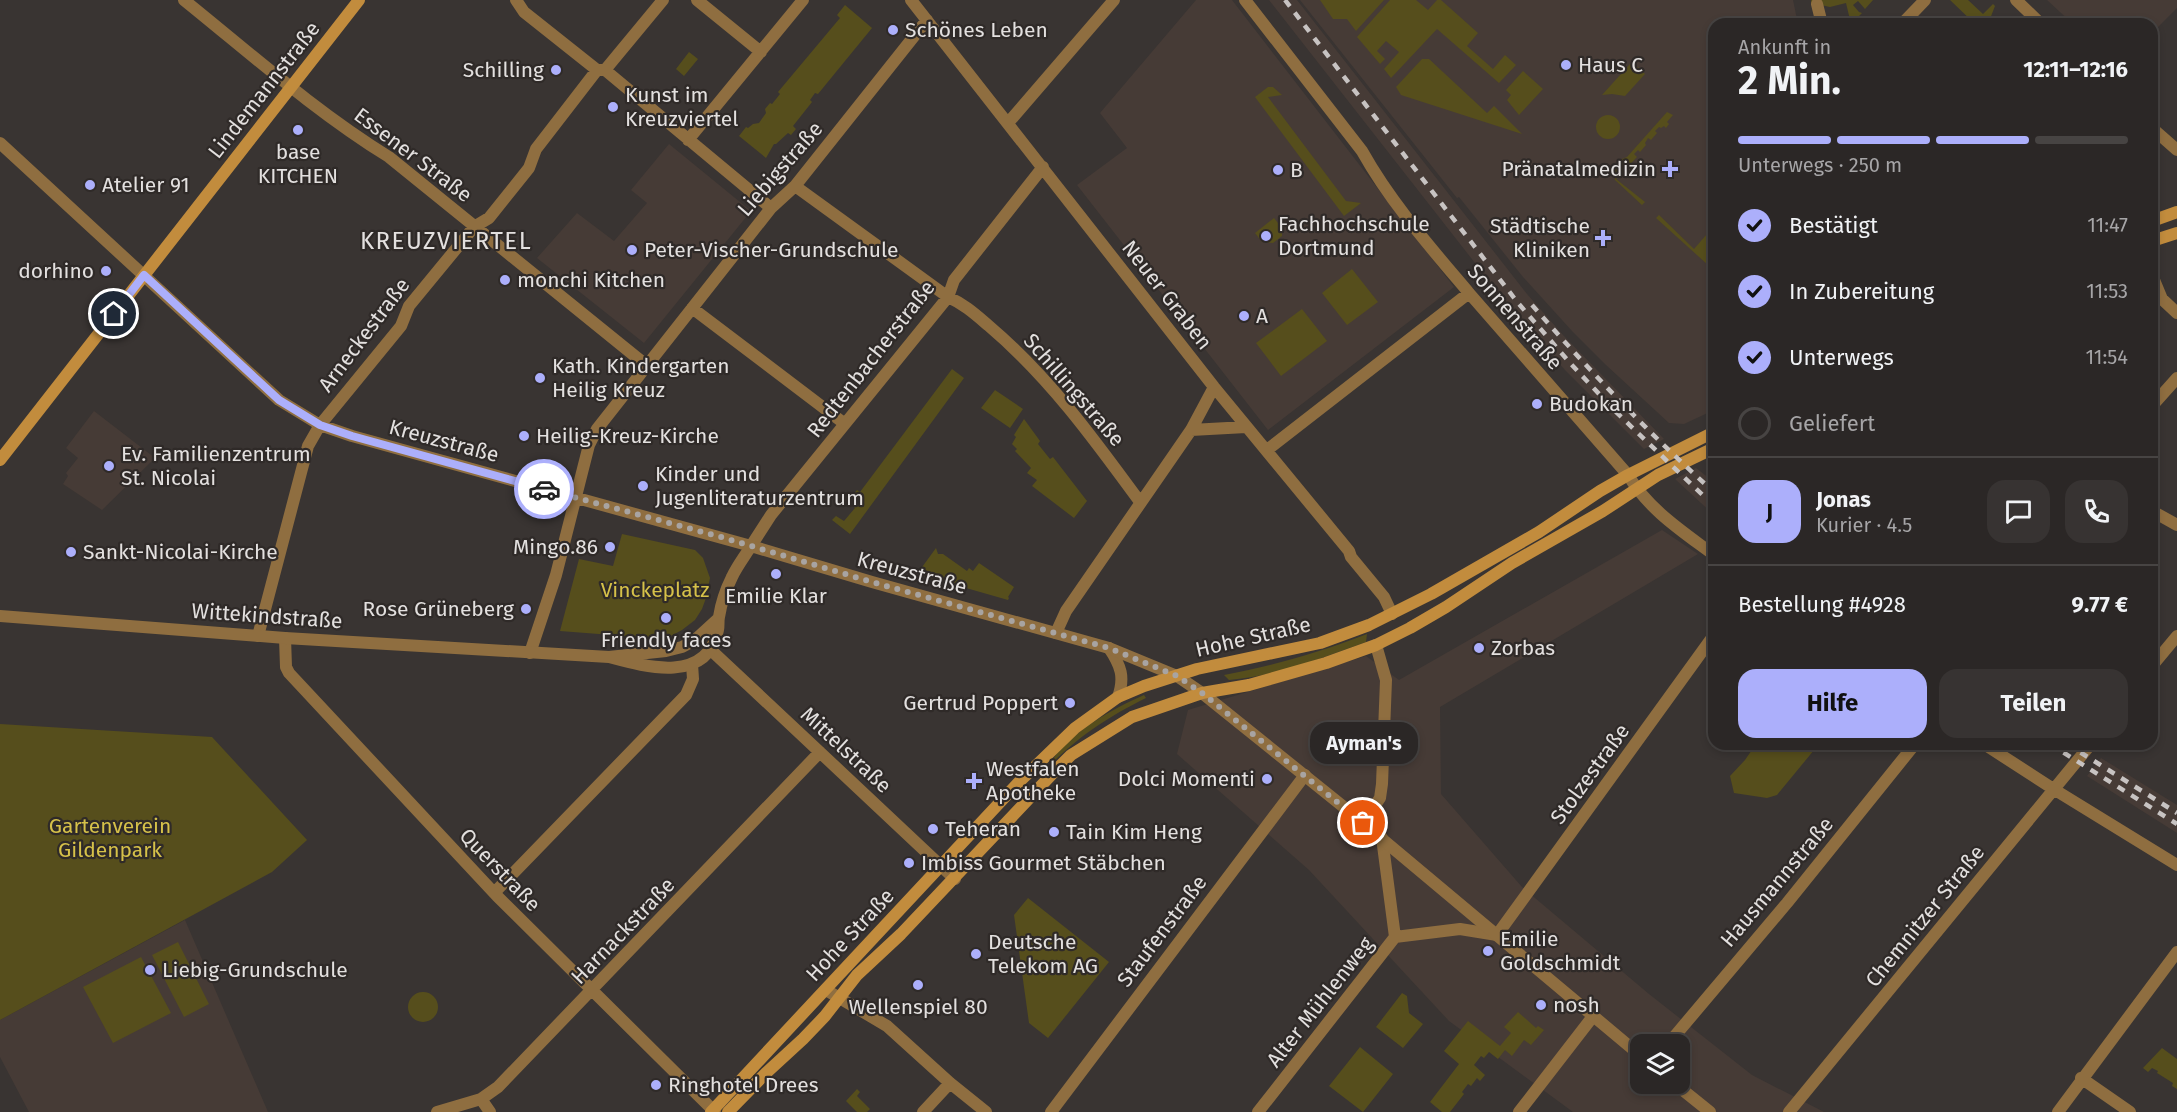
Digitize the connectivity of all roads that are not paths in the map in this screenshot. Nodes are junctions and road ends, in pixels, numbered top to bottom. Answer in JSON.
{"nodes":[{"id":1,"x":184,"y":0,"type":"edge"},
{"id":2,"x":359,"y":0,"type":"edge"},
{"id":3,"x":516,"y":0,"type":"edge"},
{"id":4,"x":663,"y":0,"type":"edge"},
{"id":5,"x":697,"y":0,"type":"edge"},
{"id":6,"x":803,"y":0,"type":"edge"},
{"id":7,"x":1114,"y":0,"type":"edge"},
{"id":8,"x":1245,"y":0,"type":"edge"},
{"id":9,"x":1925,"y":0,"type":"edge"},
{"id":10,"x":2016,"y":0,"type":"edge"},
{"id":11,"x":913,"y":1,"type":"edge"},
{"id":12,"x":1817,"y":4,"type":"dead end"},
{"id":13,"x":1820,"y":18,"type":"edge"},
{"id":14,"x":1908,"y":18,"type":"edge"},
{"id":15,"x":2035,"y":18,"type":"edge"},
{"id":16,"x":927,"y":20,"type":"junction"},
{"id":17,"x":761,"y":52,"type":"junction"},
{"id":18,"x":601,"y":70,"type":"junction"},
{"id":19,"x":291,"y":87,"type":"junction"},
{"id":20,"x":1008,"y":123,"type":"junction"},
{"id":21,"x":2158,"y":133,"type":"edge"},
{"id":22,"x":688,"y":140,"type":"junction"},
{"id":23,"x":0,"y":143,"type":"edge"},
{"id":24,"x":2177,"y":150,"type":"edge"},
{"id":25,"x":1043,"y":168,"type":"junction"},
{"id":26,"x":795,"y":186,"type":"junction"},
{"id":27,"x":771,"y":208,"type":"junction"},
{"id":28,"x":2177,"y":212,"type":"edge"},
{"id":29,"x":2158,"y":219,"type":"edge"},
{"id":30,"x":474,"y":227,"type":"junction"},
{"id":31,"x":2177,"y":233,"type":"edge"},
{"id":32,"x":2158,"y":239,"type":"edge"},
{"id":33,"x":144,"y":275,"type":"junction"},
{"id":34,"x":2158,"y":289,"type":"edge"},
{"id":35,"x":1469,"y":293,"type":"junction"},
{"id":36,"x":948,"y":297,"type":"junction"},
{"id":37,"x":692,"y":308,"type":"junction"},
{"id":38,"x":2177,"y":313,"type":"edge"},
{"id":39,"x":646,"y":365,"type":"junction"},
{"id":40,"x":2177,"y":378,"type":"edge"},
{"id":41,"x":1214,"y":387,"type":"junction"},
{"id":42,"x":2158,"y":399,"type":"edge"},
{"id":43,"x":845,"y":424,"type":"junction"},
{"id":44,"x":320,"y":425,"type":"junction"},
{"id":45,"x":1246,"y":427,"type":"junction"},
{"id":46,"x":1191,"y":429,"type":"junction"},
{"id":47,"x":1708,"y":435,"type":"edge"},
{"id":48,"x":1267,"y":450,"type":"junction"},
{"id":49,"x":1708,"y":451,"type":"edge"},
{"id":50,"x":0,"y":460,"type":"edge"},
{"id":51,"x":1628,"y":475,"type":"junction"},
{"id":52,"x":1640,"y":486,"type":"junction"},
{"id":53,"x":575,"y":497,"type":"junction"},
{"id":54,"x":1140,"y":502,"type":"junction"},
{"id":55,"x":2158,"y":514,"type":"edge"},
{"id":56,"x":2177,"y":525,"type":"edge"},
{"id":57,"x":751,"y":546,"type":"junction"},
{"id":58,"x":1708,"y":550,"type":"edge"},
{"id":59,"x":1392,"y":614,"type":"junction"},
{"id":60,"x":0,"y":616,"type":"edge"},
{"id":61,"x":718,"y":619,"type":"junction"},
{"id":62,"x":1056,"y":633,"type":"junction"},
{"id":63,"x":258,"y":636,"type":"junction"},
{"id":64,"x":2177,"y":636,"type":"edge"},
{"id":65,"x":285,"y":638,"type":"junction"},
{"id":66,"x":1708,"y":643,"type":"edge"},
{"id":67,"x":1376,"y":645,"type":"junction"},
{"id":68,"x":1109,"y":648,"type":"junction"},
{"id":69,"x":711,"y":650,"type":"junction"},
{"id":70,"x":530,"y":654,"type":"junction"},
{"id":71,"x":609,"y":657,"type":"junction"},
{"id":72,"x":2158,"y":659,"type":"edge"},
{"id":73,"x":692,"y":664,"type":"junction"},
{"id":74,"x":1177,"y":676,"type":"junction"},
{"id":75,"x":1202,"y":693,"type":"junction"},
{"id":76,"x":1118,"y":698,"type":"junction"},
{"id":77,"x":1910,"y":750,"type":"edge"},
{"id":78,"x":1993,"y":750,"type":"edge"},
{"id":79,"x":2086,"y":750,"type":"edge"},
{"id":80,"x":820,"y":752,"type":"junction"},
{"id":81,"x":1305,"y":775,"type":"junction"},
{"id":82,"x":2055,"y":790,"type":"junction"},
{"id":83,"x":1363,"y":823,"type":"junction"},
{"id":84,"x":1382,"y":838,"type":"junction"},
{"id":85,"x":2177,"y":865,"type":"edge"},
{"id":86,"x":942,"y":866,"type":"junction"},
{"id":87,"x":955,"y":879,"type":"junction"},
{"id":88,"x":494,"y":893,"type":"junction"},
{"id":89,"x":1497,"y":935,"type":"junction"},
{"id":90,"x":1395,"y":938,"type":"junction"},
{"id":91,"x":2177,"y":952,"type":"edge"},
{"id":92,"x":826,"y":990,"type":"junction"},
{"id":93,"x":592,"y":992,"type":"junction"},
{"id":94,"x":840,"y":998,"type":"junction"},
{"id":95,"x":1594,"y":1016,"type":"junction"},
{"id":96,"x":1676,"y":1034,"type":"edge"},
{"id":97,"x":1630,"y":1047,"type":"edge"},
{"id":98,"x":2081,"y":1078,"type":"junction"},
{"id":99,"x":950,"y":1083,"type":"junction"},
{"id":100,"x":1688,"y":1094,"type":"edge"},
{"id":101,"x":481,"y":1099,"type":"junction"},
{"id":102,"x":713,"y":1111,"type":"edge"},
{"id":103,"x":437,"y":1112,"type":"edge"},
{"id":104,"x":490,"y":1112,"type":"edge"},
{"id":105,"x":728,"y":1112,"type":"edge"},
{"id":106,"x":923,"y":1112,"type":"edge"},
{"id":107,"x":987,"y":1112,"type":"edge"},
{"id":108,"x":1051,"y":1112,"type":"edge"},
{"id":109,"x":1258,"y":1112,"type":"edge"},
{"id":110,"x":1519,"y":1112,"type":"edge"},
{"id":111,"x":1710,"y":1112,"type":"edge"},
{"id":112,"x":1789,"y":1112,"type":"edge"},
{"id":113,"x":2058,"y":1112,"type":"edge"},
{"id":114,"x":2130,"y":1112,"type":"edge"}],
"edges":[{"from":1,"to":19,"type":"street","name":"Essener Straße"},
{"from":2,"to":19,"type":"main road","name":"Lindemannstraße"},
{"from":3,"to":18,"type":"street"},
{"from":4,"to":18,"type":"street","name":"Arneckestraße"},
{"from":5,"to":17,"type":"street"},
{"from":6,"to":17,"type":"street"},
{"from":7,"to":20,"type":"street"},
{"from":8,"to":35,"type":"street","name":"Sonnenstraße"},
{"from":9,"to":14,"type":"street"},
{"from":10,"to":15,"type":"street"},
{"from":11,"to":16,"type":"street","name":"Neuer Graben"},
{"from":12,"to":13,"type":"street"},
{"from":16,"to":20,"type":"street","name":"Neuer Graben"},
{"from":16,"to":26,"type":"street","name":"Liebigstraße"},
{"from":17,"to":22,"type":"street"},
{"from":18,"to":22,"type":"street"},
{"from":18,"to":30,"type":"street","name":"Arneckestraße"},
{"from":19,"to":30,"type":"street","name":"Essener Straße"},
{"from":19,"to":33,"type":"main road","name":"Lindemannstraße"},
{"from":20,"to":25,"type":"street","name":"Neuer Graben"},
{"from":21,"to":24,"type":"street"},
{"from":22,"to":27,"type":"street"},
{"from":23,"to":33,"type":"street","name":"Kreuzstraße"},
{"from":25,"to":36,"type":"street","name":"Redtenbacherstraße"},
{"from":25,"to":41,"type":"street","name":"Neuer Graben"},
{"from":26,"to":27,"type":"street","name":"Liebigstraße"},
{"from":26,"to":36,"type":"street","name":"Schillingstraße"},
{"from":27,"to":37,"type":"street","name":"Liebigstraße"},
{"from":28,"to":29,"type":"main road"},
{"from":30,"to":39,"type":"street","name":"Essener Straße"},
{"from":30,"to":44,"type":"street","name":"Arneckestraße"},
{"from":31,"to":32,"type":"main road"},
{"from":33,"to":44,"type":"street","name":"Kreuzstraße"},
{"from":33,"to":50,"type":"main road","name":"Lindemannstraße"},
{"from":34,"to":38,"type":"street"},
{"from":35,"to":48,"type":"street"},
{"from":35,"to":51,"type":"street","name":"Sonnenstraße"},
{"from":36,"to":43,"type":"street","name":"Redtenbacherstraße"},
{"from":36,"to":54,"type":"street","name":"Schillingstraße"},
{"from":37,"to":39,"type":"street","name":"Liebigstraße"},
{"from":37,"to":43,"type":"street"},
{"from":39,"to":53,"type":"street","name":"Liebigstraße"},
{"from":40,"to":42,"type":"street"},
{"from":41,"to":45,"type":"street","name":"Neuer Graben"},
{"from":41,"to":46,"type":"street"},
{"from":43,"to":57,"type":"street","name":"Redtenbacherstraße"},
{"from":44,"to":53,"type":"street","name":"Kreuzstraße"},
{"from":44,"to":63,"type":"street","name":"Arneckestraße"},
{"from":45,"to":46,"type":"street"},
{"from":45,"to":48,"type":"street","name":"Neuer Graben"},
{"from":46,"to":54,"type":"street"},
{"from":47,"to":51,"type":"main road","name":"Hohe Straße"},
{"from":48,"to":59,"type":"street","name":"Neuer Graben"},
{"from":49,"to":52,"type":"main road","name":"Hohe Straße"},
{"from":51,"to":52,"type":"street","name":"Sonnenstraße"},
{"from":51,"to":59,"type":"main road","name":"Hohe Straße"},
{"from":52,"to":58,"type":"street","name":"Sonnenstraße"},
{"from":52,"to":67,"type":"main road","name":"Hohe Straße"},
{"from":53,"to":57,"type":"street","name":"Kreuzstraße"},
{"from":53,"to":70,"type":"street"},
{"from":54,"to":62,"type":"street"},
{"from":55,"to":56,"type":"street"},
{"from":57,"to":61,"type":"street"},
{"from":57,"to":62,"type":"street","name":"Kreuzstraße"},
{"from":59,"to":74,"type":"main road","name":"Hohe Straße"},
{"from":60,"to":63,"type":"street","name":"Wittekindstraße"},
{"from":61,"to":69,"type":"street"},
{"from":61,"to":71,"type":"street"},
{"from":62,"to":68,"type":"street","name":"Kreuzstraße"},
{"from":63,"to":65,"type":"street","name":"Wittekindstraße"},
{"from":64,"to":72,"type":"street"},
{"from":65,"to":70,"type":"street","name":"Wittekindstraße"},
{"from":65,"to":88,"type":"street","name":"Querstraße"},
{"from":66,"to":89,"type":"street","name":"Stolzestraße"},
{"from":67,"to":75,"type":"main road","name":"Hohe Straße"},
{"from":67,"to":83,"type":"street"},
{"from":68,"to":74,"type":"street","name":"Kreuzstraße"},
{"from":68,"to":76,"type":"street"},
{"from":69,"to":73,"type":"street"},
{"from":69,"to":80,"type":"street","name":"Mittelstraße"},
{"from":70,"to":71,"type":"street"},
{"from":71,"to":73,"type":"street"},
{"from":73,"to":88,"type":"street"},
{"from":74,"to":75,"type":"street","name":"Kreuzstraße"},
{"from":74,"to":76,"type":"main road","name":"Hohe Straße"},
{"from":75,"to":81,"type":"street","name":"Kreuzstraße"},
{"from":75,"to":87,"type":"main road","name":"Hohe Straße"},
{"from":76,"to":86,"type":"main road","name":"Hohe Straße"},
{"from":77,"to":96,"type":"street","name":"Hausmannstraße"},
{"from":78,"to":82,"type":"street"},
{"from":79,"to":82,"type":"street","name":"Chemnitzer Straße"},
{"from":80,"to":86,"type":"street","name":"Mittelstraße"},
{"from":80,"to":93,"type":"street","name":"Harnackstraße"},
{"from":81,"to":83,"type":"street","name":"Kreuzstraße"},
{"from":81,"to":108,"type":"street","name":"Staufenstraße"},
{"from":82,"to":85,"type":"street"},
{"from":82,"to":112,"type":"street","name":"Chemnitzer Straße"},
{"from":83,"to":84,"type":"street","name":"Kreuzstraße"},
{"from":84,"to":89,"type":"street","name":"Kreuzstraße"},
{"from":84,"to":90,"type":"street","name":"Alter Mühlenweg"},
{"from":86,"to":87,"type":"street","name":"Mittelstraße"},
{"from":86,"to":92,"type":"main road","name":"Hohe Straße"},
{"from":87,"to":94,"type":"main road","name":"Hohe Straße"},
{"from":88,"to":93,"type":"street","name":"Querstraße"},
{"from":89,"to":90,"type":"street"},
{"from":89,"to":95,"type":"street","name":"Kreuzstraße"},
{"from":90,"to":109,"type":"street","name":"Alter Mühlenweg"},
{"from":91,"to":98,"type":"street"},
{"from":92,"to":94,"type":"street"},
{"from":92,"to":102,"type":"main road","name":"Hohe Straße"},
{"from":93,"to":101,"type":"street","name":"Harnackstraße"},
{"from":93,"to":102,"type":"street","name":"Querstraße"},
{"from":94,"to":99,"type":"street"},
{"from":94,"to":105,"type":"main road","name":"Hohe Straße"},
{"from":95,"to":97,"type":"street","name":"Kreuzstraße"},
{"from":95,"to":110,"type":"street"},
{"from":98,"to":113,"type":"street"},
{"from":98,"to":114,"type":"street"},
{"from":99,"to":106,"type":"street"},
{"from":99,"to":107,"type":"street"},
{"from":100,"to":111,"type":"street"},
{"from":101,"to":103,"type":"street","name":"Harnackstraße"},
{"from":101,"to":104,"type":"street"}]}
